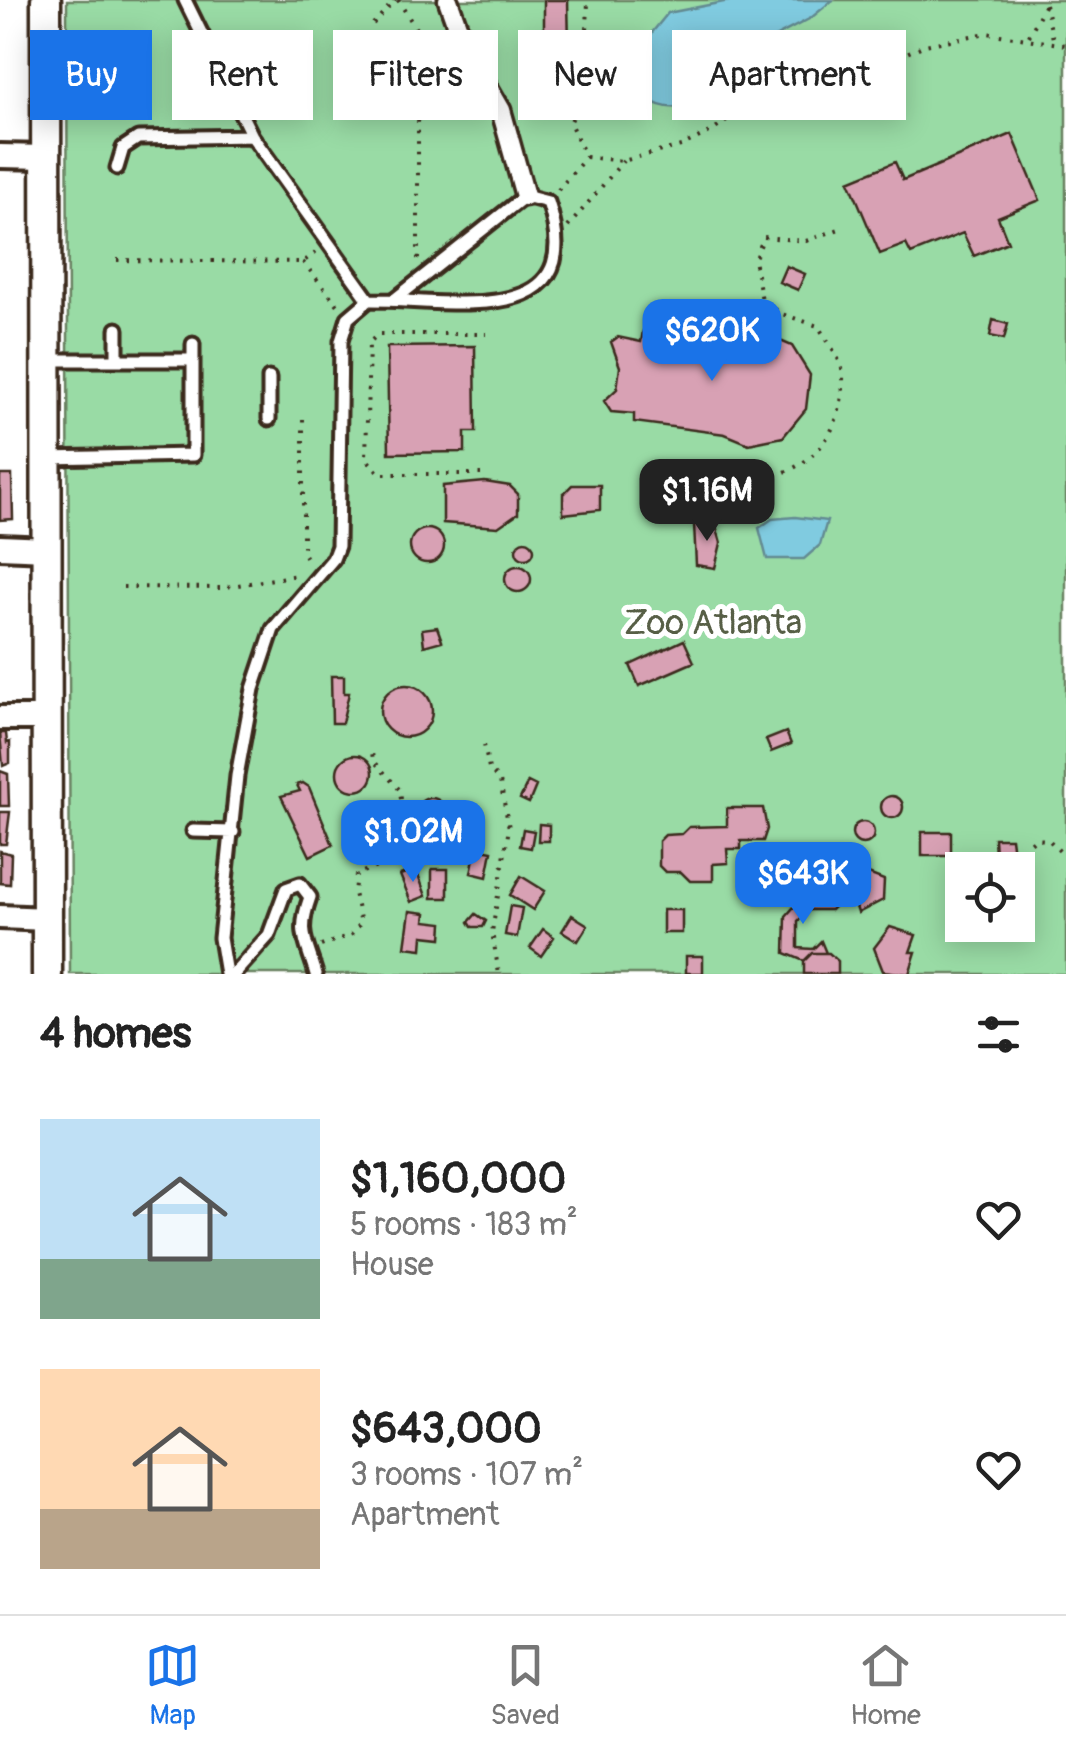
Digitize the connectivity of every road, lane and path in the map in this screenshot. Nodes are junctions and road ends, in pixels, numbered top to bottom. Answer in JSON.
{"nodes":[{"id":1,"x":46,"y":0,"type":"edge"},
{"id":2,"x":185,"y":0,"type":"edge"},
{"id":3,"x":396,"y":0,"type":"edge"},
{"id":4,"x":448,"y":0,"type":"edge"},
{"id":5,"x":588,"y":0,"type":"edge"},
{"id":6,"x":1046,"y":2,"type":"edge"},
{"id":7,"x":373,"y":24,"type":"dead end"},
{"id":8,"x":1028,"y":37,"type":"junction"},
{"id":9,"x":1054,"y":42,"type":"junction"},
{"id":10,"x":1066,"y":45,"type":"edge"},
{"id":11,"x":906,"y":52,"type":"edge"},
{"id":12,"x":724,"y":120,"type":"edge"},
{"id":13,"x":252,"y":136,"type":"junction"},
{"id":14,"x":0,"y":156,"type":"edge"},
{"id":15,"x":46,"y":157,"type":"junction"},
{"id":16,"x":586,"y":157,"type":"junction"},
{"id":17,"x":623,"y":161,"type":"junction"},
{"id":18,"x":116,"y":168,"type":"dead end"},
{"id":19,"x":282,"y":180,"type":"junction"},
{"id":20,"x":268,"y":189,"type":"dead end"},
{"id":21,"x":524,"y":196,"type":"junction"},
{"id":22,"x":548,"y":202,"type":"junction"},
{"id":23,"x":842,"y":228,"type":"dead end"},
{"id":24,"x":560,"y":236,"type":"junction"},
{"id":25,"x":328,"y":244,"type":"junction"},
{"id":26,"x":116,"y":260,"type":"dead end"},
{"id":27,"x":303,"y":262,"type":"junction"},
{"id":28,"x":418,"y":281,"type":"junction"},
{"id":29,"x":370,"y":300,"type":"junction"},
{"id":30,"x":394,"y":300,"type":"junction"},
{"id":31,"x":348,"y":318,"type":"junction"},
{"id":32,"x":116,"y":329,"type":"dead end"},
{"id":33,"x":486,"y":334,"type":"dead end"},
{"id":34,"x":369,"y":343,"type":"junction"},
{"id":35,"x":193,"y":344,"type":"dead end"},
{"id":36,"x":46,"y":360,"type":"junction"},
{"id":37,"x":116,"y":360,"type":"junction"},
{"id":38,"x":193,"y":360,"type":"junction"},
{"id":39,"x":269,"y":378,"type":"dead end"},
{"id":40,"x":269,"y":419,"type":"dead end"},
{"id":41,"x":303,"y":419,"type":"dead end"},
{"id":42,"x":46,"y":458,"type":"junction"},
{"id":43,"x":481,"y":474,"type":"dead end"},
{"id":44,"x":700,"y":511,"type":"dead end"},
{"id":45,"x":0,"y":547,"type":"edge"},
{"id":46,"x":47,"y":549,"type":"junction"},
{"id":47,"x":123,"y":587,"type":"dead end"},
{"id":48,"x":0,"y":718,"type":"edge"},
{"id":49,"x":47,"y":718,"type":"junction"},
{"id":50,"x":484,"y":745,"type":"dead end"},
{"id":51,"x":372,"y":752,"type":"dead end"},
{"id":52,"x":193,"y":831,"type":"dead end"},
{"id":53,"x":234,"y":832,"type":"junction"},
{"id":54,"x":1024,"y":852,"type":"edge"},
{"id":55,"x":1066,"y":858,"type":"edge"},
{"id":56,"x":0,"y":917,"type":"edge"},
{"id":57,"x":47,"y":918,"type":"junction"},
{"id":58,"x":308,"y":952,"type":"junction"},
{"id":59,"x":47,"y":974,"type":"edge"},
{"id":60,"x":226,"y":974,"type":"edge"},
{"id":61,"x":234,"y":974,"type":"edge"},
{"id":62,"x":316,"y":974,"type":"edge"},
{"id":63,"x":499,"y":974,"type":"edge"}],
"edges":[{"from":1,"to":15,"type":"street"},
{"from":2,"to":13,"type":"lane"},
{"from":3,"to":7,"type":"path"},
{"from":3,"to":28,"type":"path"},
{"from":4,"to":21,"type":"street"},
{"from":5,"to":16,"type":"path"},
{"from":6,"to":8,"type":"path"},
{"from":6,"to":9,"type":"path"},
{"from":8,"to":9,"type":"path"},
{"from":8,"to":11,"type":"path"},
{"from":9,"to":10,"type":"path"},
{"from":12,"to":17,"type":"path"},
{"from":13,"to":18,"type":"lane"},
{"from":13,"to":19,"type":"lane"},
{"from":14,"to":15,"type":"street"},
{"from":15,"to":36,"type":"street"},
{"from":16,"to":17,"type":"path"},
{"from":16,"to":22,"type":"path"},
{"from":17,"to":24,"type":"path"},
{"from":19,"to":20,"type":"lane"},
{"from":19,"to":25,"type":"lane"},
{"from":21,"to":22,"type":"lane"},
{"from":21,"to":28,"type":"lane"},
{"from":22,"to":24,"type":"lane"},
{"from":23,"to":44,"type":"path"},
{"from":24,"to":30,"type":"lane"},
{"from":25,"to":27,"type":"path"},
{"from":25,"to":29,"type":"lane"},
{"from":26,"to":27,"type":"path"},
{"from":27,"to":31,"type":"path"},
{"from":28,"to":30,"type":"lane"},
{"from":29,"to":30,"type":"lane"},
{"from":29,"to":31,"type":"lane"},
{"from":31,"to":34,"type":"path"},
{"from":31,"to":53,"type":"lane"},
{"from":32,"to":37,"type":"lane"},
{"from":33,"to":34,"type":"path"},
{"from":34,"to":43,"type":"path"},
{"from":35,"to":38,"type":"lane"},
{"from":36,"to":37,"type":"lane"},
{"from":36,"to":42,"type":"street"},
{"from":37,"to":38,"type":"lane"},
{"from":38,"to":42,"type":"lane"},
{"from":39,"to":40,"type":"lane"},
{"from":41,"to":47,"type":"path"},
{"from":42,"to":46,"type":"street"},
{"from":45,"to":46,"type":"street"},
{"from":46,"to":49,"type":"street"},
{"from":48,"to":49,"type":"street"},
{"from":49,"to":57,"type":"street"},
{"from":50,"to":63,"type":"path"},
{"from":51,"to":58,"type":"path"},
{"from":52,"to":53,"type":"lane"},
{"from":53,"to":60,"type":"lane"},
{"from":54,"to":55,"type":"path"},
{"from":56,"to":57,"type":"street"},
{"from":57,"to":59,"type":"street"},
{"from":58,"to":61,"type":"lane"},
{"from":58,"to":62,"type":"lane"}]}
